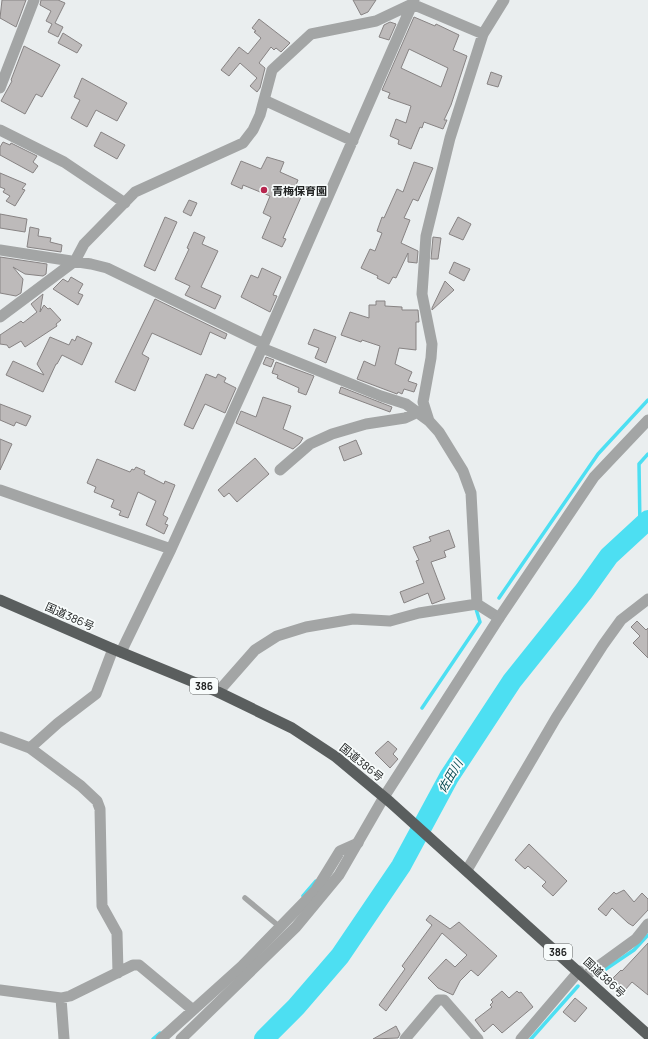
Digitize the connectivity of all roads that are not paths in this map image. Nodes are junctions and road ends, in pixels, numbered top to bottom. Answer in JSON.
{"nodes":[{"id":1,"x":34,"y":0,"type":"edge"},
{"id":2,"x":504,"y":0,"type":"edge"},
{"id":3,"x":413,"y":2,"type":"edge"},
{"id":4,"x":483,"y":34,"type":"junction"},
{"id":5,"x":0,"y":88,"type":"edge"},
{"id":6,"x":264,"y":100,"type":"junction"},
{"id":7,"x":0,"y":130,"type":"edge"},
{"id":8,"x":353,"y":141,"type":"junction"},
{"id":9,"x":125,"y":203,"type":"junction"},
{"id":10,"x":0,"y":250,"type":"edge"},
{"id":11,"x":75,"y":261,"type":"junction"},
{"id":12,"x":0,"y":317,"type":"edge"},
{"id":13,"x":263,"y":346,"type":"junction"},
{"id":14,"x":418,"y":412,"type":"junction"},
{"id":15,"x":648,"y":420,"type":"edge"},
{"id":16,"x":429,"y":421,"type":"junction"},
{"id":17,"x":280,"y":470,"type":"dead end"},
{"id":18,"x":0,"y":490,"type":"edge"},
{"id":19,"x":172,"y":549,"type":"junction"},
{"id":20,"x":648,"y":599,"type":"edge"},
{"id":21,"x":0,"y":600,"type":"edge"},
{"id":22,"x":477,"y":604,"type":"junction"},
{"id":23,"x":499,"y":618,"type":"junction"},
{"id":24,"x":117,"y":651,"type":"junction"},
{"id":25,"x":218,"y":692,"type":"junction"},
{"id":26,"x":0,"y":737,"type":"edge"},
{"id":27,"x":30,"y":748,"type":"junction"},
{"id":28,"x":387,"y":799,"type":"junction"},
{"id":29,"x":358,"y":843,"type":"junction"},
{"id":30,"x":467,"y":870,"type":"junction"},
{"id":31,"x":245,"y":898,"type":"dead end"},
{"id":32,"x":648,"y":924,"type":"edge"},
{"id":33,"x":280,"y":926,"type":"junction"},
{"id":34,"x":118,"y":973,"type":"junction"},
{"id":35,"x":582,"y":973,"type":"junction"},
{"id":36,"x":0,"y":990,"type":"edge"},
{"id":37,"x":61,"y":998,"type":"junction"},
{"id":38,"x":190,"y":1007,"type":"junction"},
{"id":39,"x":648,"y":1035,"type":"edge"},
{"id":40,"x":64,"y":1039,"type":"edge"},
{"id":41,"x":162,"y":1039,"type":"edge"},
{"id":42,"x":181,"y":1039,"type":"edge"},
{"id":43,"x":405,"y":1039,"type":"edge"},
{"id":44,"x":478,"y":1039,"type":"edge"},
{"id":45,"x":521,"y":1039,"type":"edge"}],
"edges":[{"from":1,"to":5,"type":"street"},
{"from":2,"to":4,"type":"street"},
{"from":3,"to":4,"type":"street"},
{"from":3,"to":6,"type":"street"},
{"from":3,"to":8,"type":"street"},
{"from":4,"to":16,"type":"street"},
{"from":6,"to":8,"type":"street"},
{"from":6,"to":9,"type":"street"},
{"from":7,"to":9,"type":"street"},
{"from":8,"to":13,"type":"street"},
{"from":9,"to":11,"type":"street"},
{"from":10,"to":11,"type":"street"},
{"from":11,"to":12,"type":"street"},
{"from":11,"to":13,"type":"street"},
{"from":13,"to":14,"type":"street"},
{"from":13,"to":19,"type":"street"},
{"from":14,"to":16,"type":"street"},
{"from":14,"to":17,"type":"street"},
{"from":15,"to":23,"type":"street"},
{"from":16,"to":22,"type":"street"},
{"from":18,"to":19,"type":"street"},
{"from":19,"to":24,"type":"street"},
{"from":20,"to":30,"type":"street"},
{"from":21,"to":24,"type":"highway","name":"国道386号","number":"386"},
{"from":22,"to":23,"type":"street"},
{"from":22,"to":25,"type":"street"},
{"from":23,"to":28,"type":"street"},
{"from":24,"to":25,"type":"highway","name":"国道386号","number":"386"},
{"from":24,"to":27,"type":"street"},
{"from":25,"to":28,"type":"highway","name":"国道386号","number":"386"},
{"from":26,"to":27,"type":"street"},
{"from":27,"to":34,"type":"street"},
{"from":28,"to":29,"type":"street"},
{"from":28,"to":30,"type":"highway","name":"国道386号","number":"386"},
{"from":29,"to":33,"type":"street"},
{"from":29,"to":42,"type":"street"},
{"from":30,"to":35,"type":"highway","name":"国道386号","number":"386"},
{"from":31,"to":33,"type":"lane"},
{"from":32,"to":35,"type":"street"},
{"from":33,"to":38,"type":"street"},
{"from":34,"to":37,"type":"street"},
{"from":34,"to":38,"type":"street"},
{"from":35,"to":39,"type":"highway","name":"国道386号","number":"386"},
{"from":35,"to":45,"type":"street"},
{"from":36,"to":37,"type":"street"},
{"from":37,"to":40,"type":"street"},
{"from":38,"to":41,"type":"street"},
{"from":43,"to":44,"type":"street"}]}
